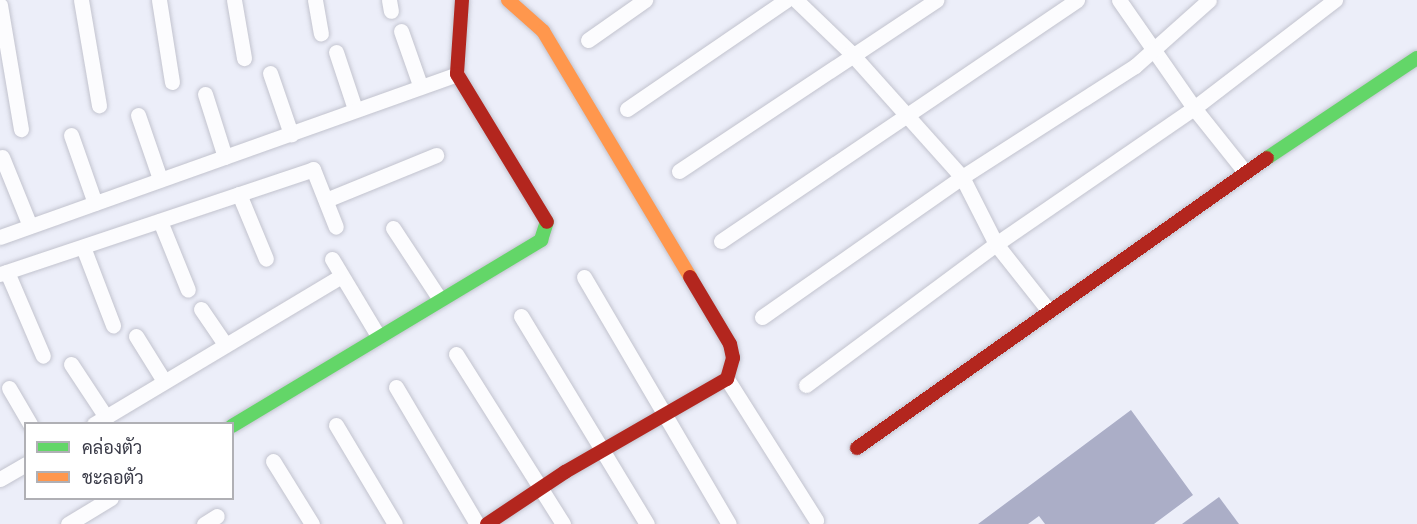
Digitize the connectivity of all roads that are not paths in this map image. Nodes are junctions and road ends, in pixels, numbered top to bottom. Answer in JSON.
{"nodes":[{"id":1,"x":81,"y":0,"type":"edge"},
{"id":2,"x":159,"y":0,"type":"edge"},
{"id":3,"x":234,"y":0,"type":"edge"},
{"id":4,"x":315,"y":0,"type":"edge"},
{"id":5,"x":462,"y":0,"type":"edge"},
{"id":6,"x":508,"y":0,"type":"edge"},
{"id":7,"x":645,"y":0,"type":"edge"},
{"id":8,"x":786,"y":0,"type":"edge"},
{"id":9,"x":796,"y":0,"type":"edge"},
{"id":10,"x":936,"y":0,"type":"edge"},
{"id":11,"x":1077,"y":0,"type":"edge"},
{"id":12,"x":1119,"y":0,"type":"edge"},
{"id":13,"x":1209,"y":0,"type":"edge"},
{"id":14,"x":1335,"y":0,"type":"edge"},
{"id":15,"x":0,"y":4,"type":"edge"},
{"id":16,"x":401,"y":31,"type":"dead end"},
{"id":17,"x":321,"y":33,"type":"dead end"},
{"id":18,"x":588,"y":40,"type":"dead end"},
{"id":19,"x":1154,"y":47,"type":"junction"},
{"id":20,"x":336,"y":52,"type":"dead end"},
{"id":21,"x":851,"y":53,"type":"junction"},
{"id":22,"x":244,"y":58,"type":"dead end"},
{"id":23,"x":1417,"y":58,"type":"edge"},
{"id":24,"x":270,"y":73,"type":"dead end"},
{"id":25,"x":457,"y":74,"type":"junction"},
{"id":26,"x":172,"y":82,"type":"dead end"},
{"id":27,"x":420,"y":85,"type":"junction"},
{"id":28,"x":205,"y":94,"type":"dead end"},
{"id":29,"x":99,"y":105,"type":"dead end"},
{"id":30,"x":1194,"y":108,"type":"junction"},
{"id":31,"x":355,"y":109,"type":"junction"},
{"id":32,"x":627,"y":109,"type":"dead end"},
{"id":33,"x":905,"y":114,"type":"junction"},
{"id":34,"x":138,"y":115,"type":"dead end"},
{"id":35,"x":21,"y":129,"type":"dead end"},
{"id":36,"x":291,"y":134,"type":"junction"},
{"id":37,"x":71,"y":135,"type":"dead end"},
{"id":38,"x":436,"y":155,"type":"dead end"},
{"id":39,"x":2,"y":157,"type":"dead end"},
{"id":40,"x":225,"y":157,"type":"junction"},
{"id":41,"x":679,"y":171,"type":"dead end"},
{"id":42,"x":1245,"y":172,"type":"junction"},
{"id":43,"x":962,"y":177,"type":"junction"},
{"id":44,"x":160,"y":179,"type":"junction"},
{"id":45,"x":239,"y":194,"type":"junction"},
{"id":46,"x":326,"y":200,"type":"junction"},
{"id":47,"x":95,"y":203,"type":"junction"},
{"id":48,"x":160,"y":221,"type":"junction"},
{"id":49,"x":30,"y":226,"type":"junction"},
{"id":50,"x":336,"y":227,"type":"dead end"},
{"id":51,"x":393,"y":228,"type":"dead end"},
{"id":52,"x":0,"y":237,"type":"edge"},
{"id":53,"x":721,"y":241,"type":"dead end"},
{"id":54,"x":996,"y":244,"type":"junction"},
{"id":55,"x":83,"y":247,"type":"junction"},
{"id":56,"x":332,"y":259,"type":"dead end"},
{"id":57,"x":266,"y":260,"type":"dead end"},
{"id":58,"x":3,"y":273,"type":"edge"},
{"id":59,"x":340,"y":276,"type":"junction"},
{"id":60,"x":584,"y":278,"type":"dead end"},
{"id":61,"x":188,"y":290,"type":"dead end"},
{"id":62,"x":439,"y":298,"type":"junction"},
{"id":63,"x":201,"y":309,"type":"dead end"},
{"id":64,"x":1049,"y":311,"type":"junction"},
{"id":65,"x":521,"y":316,"type":"dead end"},
{"id":66,"x":762,"y":317,"type":"dead end"},
{"id":67,"x":113,"y":325,"type":"dead end"},
{"id":68,"x":136,"y":336,"type":"dead end"},
{"id":69,"x":378,"y":336,"type":"junction"},
{"id":70,"x":225,"y":344,"type":"junction"},
{"id":71,"x":456,"y":354,"type":"dead end"},
{"id":72,"x":43,"y":356,"type":"dead end"},
{"id":73,"x":71,"y":364,"type":"dead end"},
{"id":74,"x":727,"y":379,"type":"junction"},
{"id":75,"x":164,"y":381,"type":"junction"},
{"id":76,"x":806,"y":385,"type":"dead end"},
{"id":77,"x":396,"y":387,"type":"dead end"},
{"id":78,"x":9,"y":388,"type":"dead end"},
{"id":79,"x":665,"y":419,"type":"junction"},
{"id":80,"x":100,"y":420,"type":"edge"},
{"id":81,"x":29,"y":422,"type":"edge"},
{"id":82,"x":234,"y":425,"type":"edge"},
{"id":83,"x":336,"y":425,"type":"dead end"},
{"id":84,"x":857,"y":448,"type":"dead end"},
{"id":85,"x":602,"y":452,"type":"junction"},
{"id":86,"x":273,"y":461,"type":"dead end"},
{"id":87,"x":24,"y":465,"type":"edge"},
{"id":88,"x":0,"y":479,"type":"edge"},
{"id":89,"x":540,"y":487,"type":"junction"},
{"id":90,"x":108,"y":500,"type":"edge"},
{"id":91,"x":816,"y":520,"type":"dead end"},
{"id":92,"x":68,"y":524,"type":"edge"},
{"id":93,"x":312,"y":524,"type":"edge"},
{"id":94,"x":395,"y":524,"type":"edge"},
{"id":95,"x":477,"y":524,"type":"edge"},
{"id":96,"x":487,"y":524,"type":"edge"},
{"id":97,"x":563,"y":524,"type":"edge"},
{"id":98,"x":647,"y":524,"type":"edge"},
{"id":99,"x":729,"y":524,"type":"edge"}],
"edges":[{"from":1,"to":29,"type":"street"},
{"from":2,"to":26,"type":"street"},
{"from":3,"to":22,"type":"street"},
{"from":4,"to":17,"type":"street"},
{"from":5,"to":25,"type":"street"},
{"from":6,"to":74,"type":"street"},
{"from":7,"to":18,"type":"street"},
{"from":8,"to":32,"type":"street"},
{"from":9,"to":21,"type":"street"},
{"from":10,"to":21,"type":"street"},
{"from":11,"to":33,"type":"street"},
{"from":12,"to":19,"type":"street"},
{"from":13,"to":19,"type":"street"},
{"from":14,"to":30,"type":"street"},
{"from":15,"to":35,"type":"street"},
{"from":16,"to":27,"type":"street"},
{"from":19,"to":30,"type":"street"},
{"from":19,"to":43,"type":"street"},
{"from":20,"to":31,"type":"street"},
{"from":21,"to":33,"type":"street"},
{"from":21,"to":41,"type":"street"},
{"from":23,"to":42,"type":"street"},
{"from":24,"to":36,"type":"street"},
{"from":25,"to":27,"type":"street"},
{"from":25,"to":62,"type":"street"},
{"from":27,"to":31,"type":"street"},
{"from":28,"to":40,"type":"street"},
{"from":30,"to":42,"type":"street"},
{"from":30,"to":54,"type":"street"},
{"from":31,"to":36,"type":"street"},
{"from":33,"to":43,"type":"street"},
{"from":33,"to":53,"type":"street"},
{"from":34,"to":44,"type":"street"},
{"from":36,"to":40,"type":"street"},
{"from":37,"to":47,"type":"street"},
{"from":38,"to":46,"type":"street"},
{"from":39,"to":49,"type":"street"},
{"from":40,"to":44,"type":"street"},
{"from":42,"to":64,"type":"street"},
{"from":43,"to":54,"type":"street"},
{"from":43,"to":66,"type":"street"},
{"from":44,"to":47,"type":"street"},
{"from":45,"to":46,"type":"street"},
{"from":45,"to":48,"type":"street"},
{"from":45,"to":57,"type":"street"},
{"from":46,"to":50,"type":"street"},
{"from":47,"to":49,"type":"street"},
{"from":48,"to":55,"type":"street"},
{"from":48,"to":61,"type":"street"},
{"from":49,"to":52,"type":"street"},
{"from":51,"to":62,"type":"street"},
{"from":54,"to":64,"type":"street"},
{"from":54,"to":76,"type":"street"},
{"from":55,"to":58,"type":"street"},
{"from":55,"to":67,"type":"street"},
{"from":56,"to":59,"type":"street"},
{"from":58,"to":72,"type":"street"},
{"from":59,"to":69,"type":"street"},
{"from":59,"to":70,"type":"street"},
{"from":60,"to":79,"type":"street"},
{"from":62,"to":69,"type":"street"},
{"from":63,"to":70,"type":"street"},
{"from":64,"to":84,"type":"street"},
{"from":65,"to":85,"type":"street"},
{"from":68,"to":75,"type":"street"},
{"from":69,"to":82,"type":"street"},
{"from":70,"to":75,"type":"street"},
{"from":71,"to":89,"type":"street"},
{"from":73,"to":80,"type":"street"},
{"from":74,"to":79,"type":"street"},
{"from":74,"to":91,"type":"street"},
{"from":75,"to":80,"type":"street"},
{"from":77,"to":95,"type":"street"},
{"from":78,"to":81,"type":"street"},
{"from":79,"to":85,"type":"street"},
{"from":79,"to":99,"type":"street"},
{"from":83,"to":94,"type":"street"},
{"from":85,"to":89,"type":"street"},
{"from":85,"to":98,"type":"street"},
{"from":86,"to":93,"type":"street"},
{"from":87,"to":88,"type":"street"},
{"from":89,"to":96,"type":"street"},
{"from":89,"to":97,"type":"street"},
{"from":90,"to":92,"type":"street"}]}
